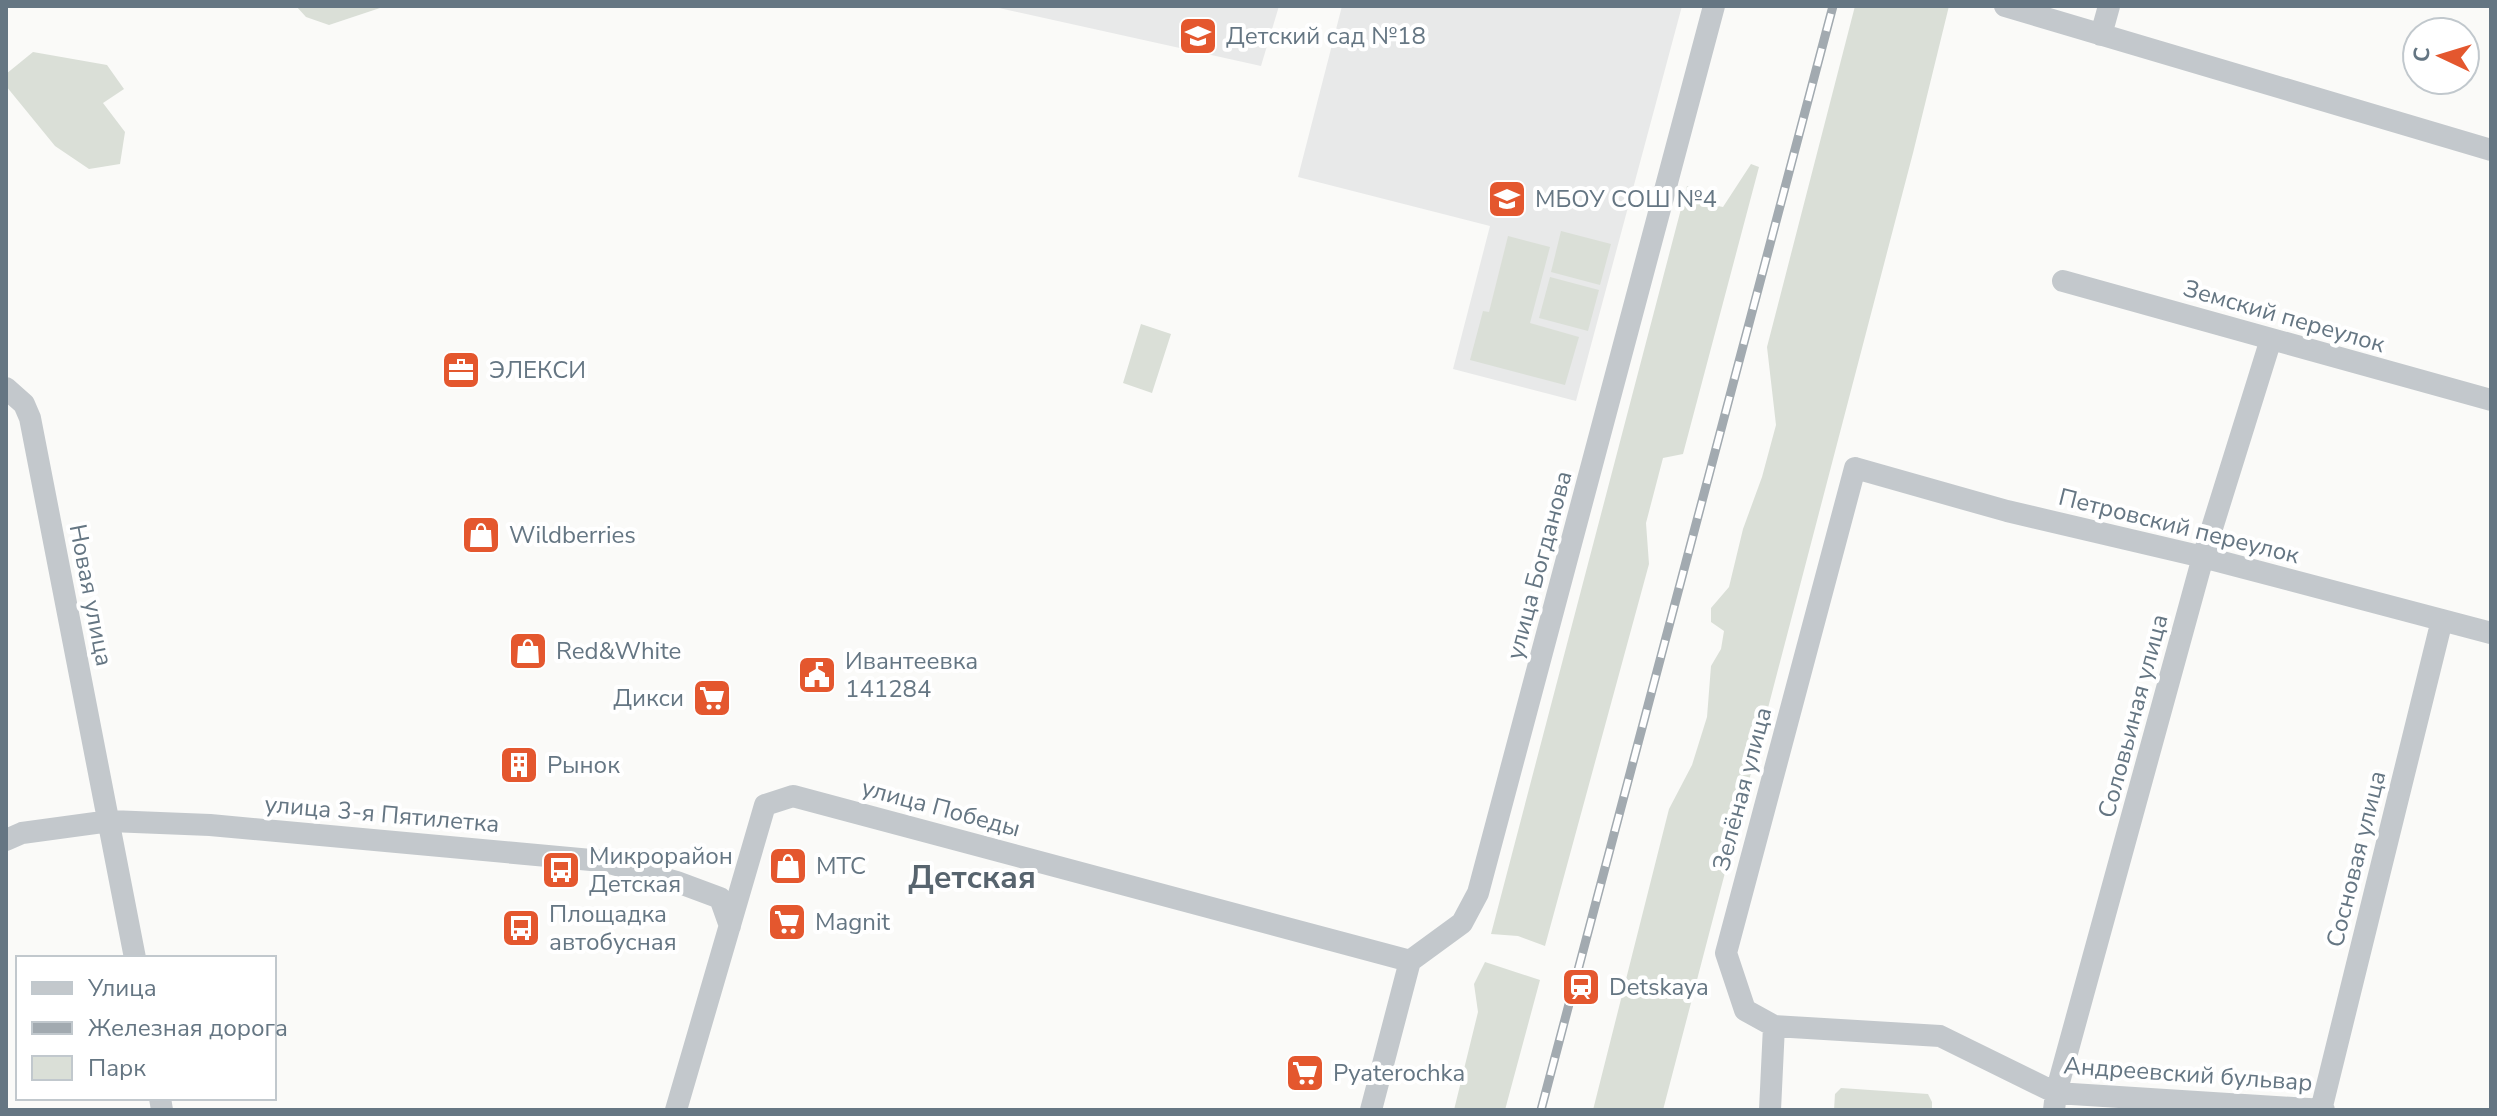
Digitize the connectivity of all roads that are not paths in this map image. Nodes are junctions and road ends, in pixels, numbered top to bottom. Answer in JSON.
{"nodes":[{"id":1,"x":1714,"y":6,"type":"edge"},
{"id":2,"x":2005,"y":6,"type":"edge"},
{"id":3,"x":2109,"y":6,"type":"edge"},
{"id":4,"x":2101,"y":35,"type":"junction"},
{"id":5,"x":2491,"y":150,"type":"edge"},
{"id":6,"x":2063,"y":281,"type":"dead end"},
{"id":7,"x":2271,"y":339,"type":"junction"},
{"id":8,"x":6,"y":388,"type":"edge"},
{"id":9,"x":2491,"y":400,"type":"edge"},
{"id":10,"x":1855,"y":468,"type":"joint"},
{"id":11,"x":2203,"y":557,"type":"junction"},
{"id":12,"x":2442,"y":620,"type":"junction"},
{"id":13,"x":2491,"y":633,"type":"edge"},
{"id":14,"x":110,"y":821,"type":"junction"},
{"id":15,"x":6,"y":840,"type":"edge"},
{"id":16,"x":730,"y":926,"type":"junction"},
{"id":17,"x":135,"y":956,"type":"edge"},
{"id":18,"x":1410,"y":961,"type":"junction"},
{"id":19,"x":1774,"y":1026,"type":"junction"},
{"id":20,"x":2055,"y":1102,"type":"edge"},
{"id":21,"x":676,"y":1110,"type":"edge"},
{"id":22,"x":1371,"y":1110,"type":"edge"},
{"id":23,"x":1770,"y":1110,"type":"edge"},
{"id":24,"x":2322,"y":1110,"type":"edge"}],
"edges":[{"from":1,"to":18,"type":"street","name":"улица Богданова"},
{"from":2,"to":4,"type":"street"},
{"from":3,"to":4,"type":"street"},
{"from":4,"to":5,"type":"street"},
{"from":6,"to":7,"type":"street","name":"Земский переулок"},
{"from":7,"to":9,"type":"street","name":"Земский переулок"},
{"from":7,"to":11,"type":"street","name":"Соловьиная улица"},
{"from":8,"to":14,"type":"street","name":"Новая улица"},
{"from":10,"to":11,"type":"street","name":"Петровский переулок"},
{"from":10,"to":19,"type":"street","name":"Зелёная улица"},
{"from":11,"to":12,"type":"street","name":"Петровский переулок"},
{"from":11,"to":20,"type":"street","name":"Соловьиная улица"},
{"from":12,"to":13,"type":"street","name":"Петровский переулок"},
{"from":12,"to":24,"type":"street","name":"Сосновая улица"},
{"from":14,"to":15,"type":"street","name":"улица 3-я Пятилетка"},
{"from":14,"to":16,"type":"street","name":"улица 3-я Пятилетка"},
{"from":14,"to":17,"type":"street","name":"Новая улица"},
{"from":16,"to":18,"type":"street","name":"улица Победы"},
{"from":16,"to":21,"type":"street","name":"улица Победы"},
{"from":18,"to":22,"type":"street"},
{"from":19,"to":20,"type":"street","name":"Андреевский бульвар"},
{"from":19,"to":23,"type":"street"},
{"from":20,"to":24,"type":"street","name":"Андреевский бульвар"}]}
